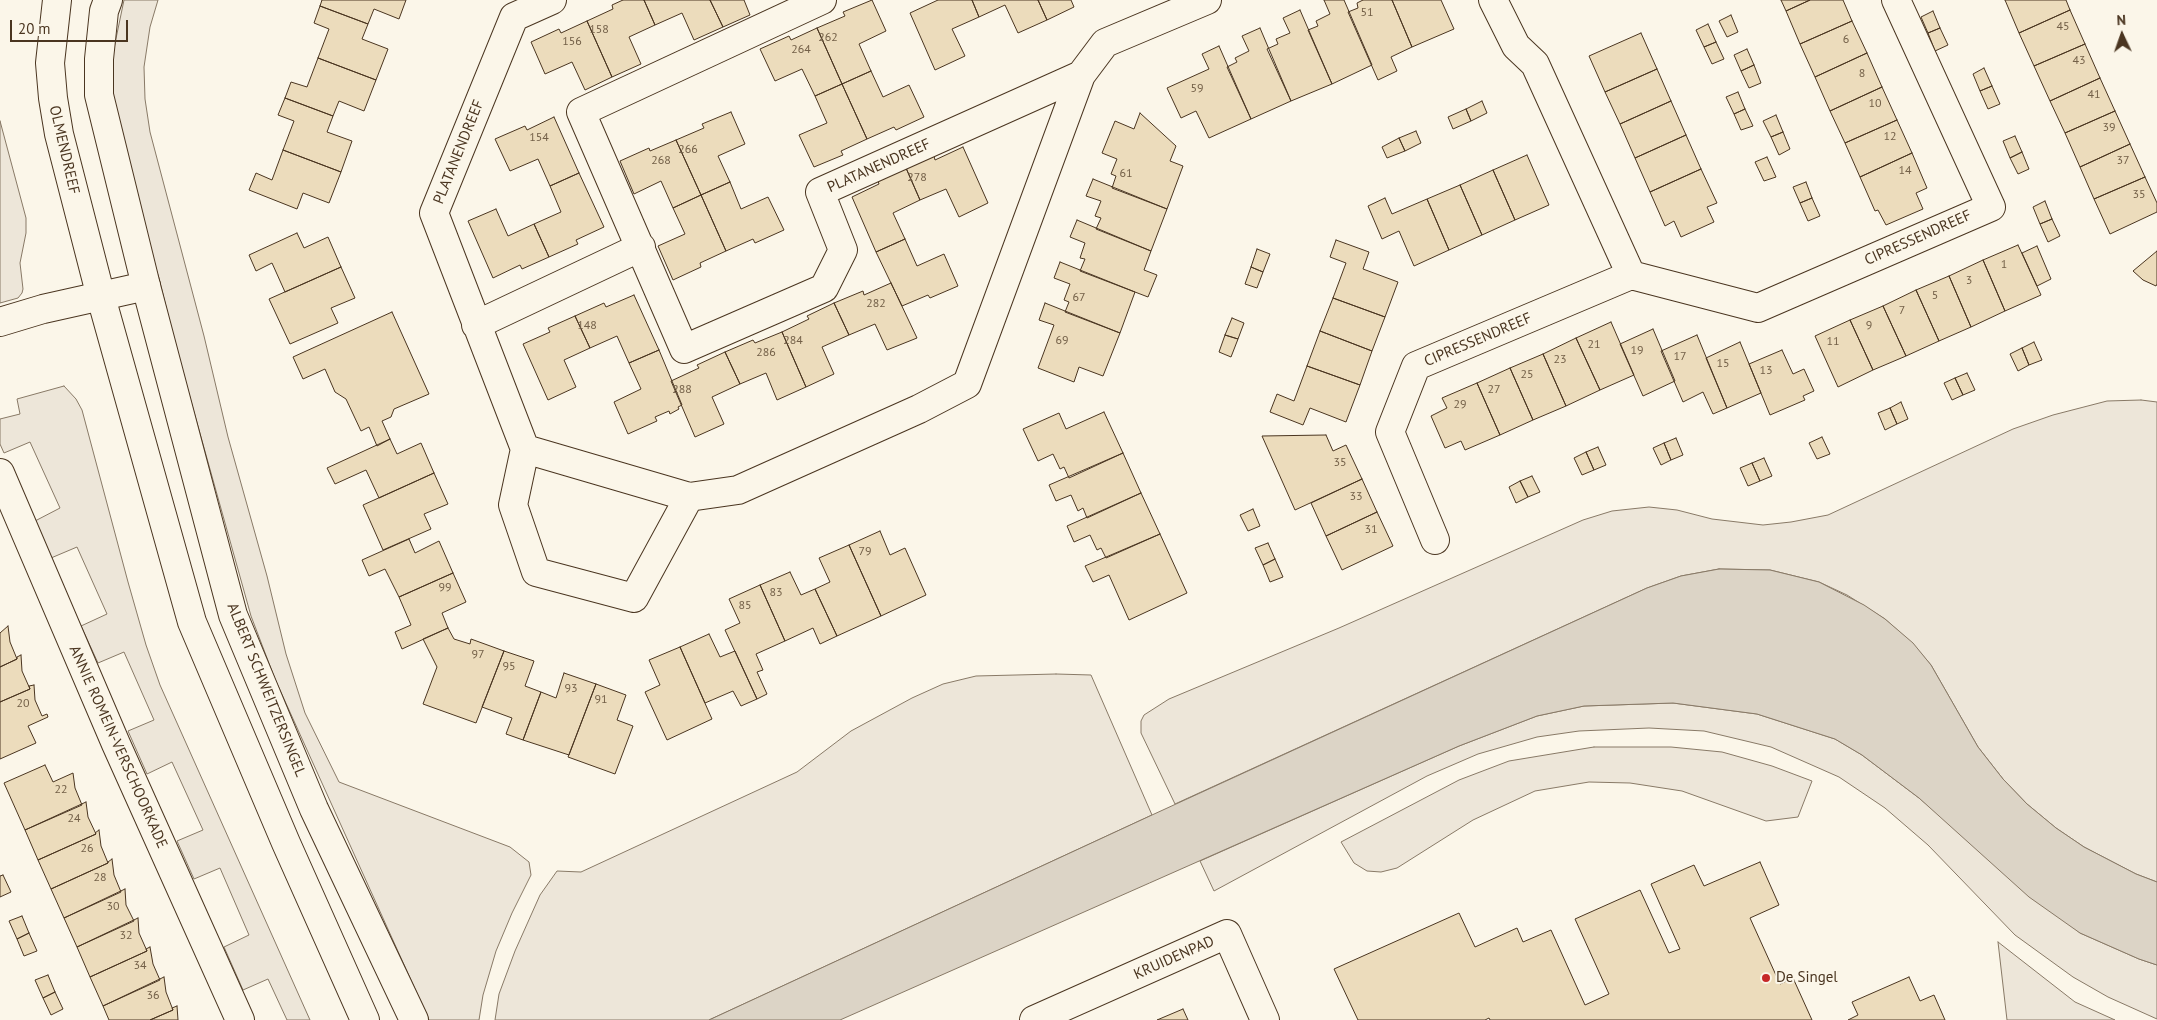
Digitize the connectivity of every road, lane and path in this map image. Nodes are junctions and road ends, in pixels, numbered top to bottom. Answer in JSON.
{"nodes":[{"id":1,"x":57,"y":0,"type":"edge"},
{"id":2,"x":108,"y":0,"type":"edge"},
{"id":3,"x":552,"y":0,"type":"edge"},
{"id":4,"x":822,"y":0,"type":"edge"},
{"id":5,"x":1207,"y":0,"type":"edge"},
{"id":6,"x":1493,"y":0,"type":"edge"},
{"id":7,"x":1896,"y":0,"type":"edge"},
{"id":8,"x":1081,"y":75,"type":"junction"},
{"id":9,"x":641,"y":247,"type":"junction"},
{"id":10,"x":1631,"y":275,"type":"junction"},
{"id":11,"x":146,"y":286,"type":"junction"},
{"id":12,"x":101,"y":297,"type":"junction"},
{"id":13,"x":0,"y":322,"type":"edge"},
{"id":14,"x":476,"y":325,"type":"junction"},
{"id":15,"x":525,"y":449,"type":"junction"},
{"id":16,"x":0,"y":473,"type":"edge"},
{"id":17,"x":689,"y":497,"type":"junction"},
{"id":18,"x":1435,"y":540,"type":"dead end"},
{"id":19,"x":240,"y":1020,"type":"edge"},
{"id":20,"x":365,"y":1020,"type":"edge"},
{"id":21,"x":414,"y":1020,"type":"edge"},
{"id":22,"x":1034,"y":1020,"type":"edge"},
{"id":23,"x":1265,"y":1020,"type":"edge"}],
"edges":[{"from":1,"to":12,"type":"street","name":"OLMENDREEF"},
{"from":2,"to":11,"type":"street"},
{"from":3,"to":14,"type":"street","name":"PLATANENDREEF"},
{"from":4,"to":9,"type":"street","name":"PLATANENDREEF"},
{"from":5,"to":8,"type":"street","name":"PLATANENDREEF"},
{"from":6,"to":10,"type":"street"},
{"from":7,"to":10,"type":"street","name":"CIPRESSENDREEF"},
{"from":8,"to":9,"type":"street","name":"PLATANENDREEF"},
{"from":8,"to":17,"type":"street","name":"PLATANENDREEF"},
{"from":9,"to":14,"type":"street"},
{"from":10,"to":18,"type":"street","name":"CIPRESSENDREEF"},
{"from":11,"to":12,"type":"street"},
{"from":11,"to":21,"type":"street","name":"ALBERT SCHWEITZERSINGEL"},
{"from":12,"to":13,"type":"street"},
{"from":12,"to":20,"type":"street"},
{"from":14,"to":15,"type":"street","name":"PLATANENDREEF"},
{"from":15,"to":17,"type":"street","name":"PLATANENDREEF"},
{"from":15,"to":17,"type":"street"},
{"from":16,"to":19,"type":"street","name":"ANNIE ROMEIN-VERSCHOORKADE"},
{"from":22,"to":23,"type":"street","name":"KRUIDENPAD"}]}
